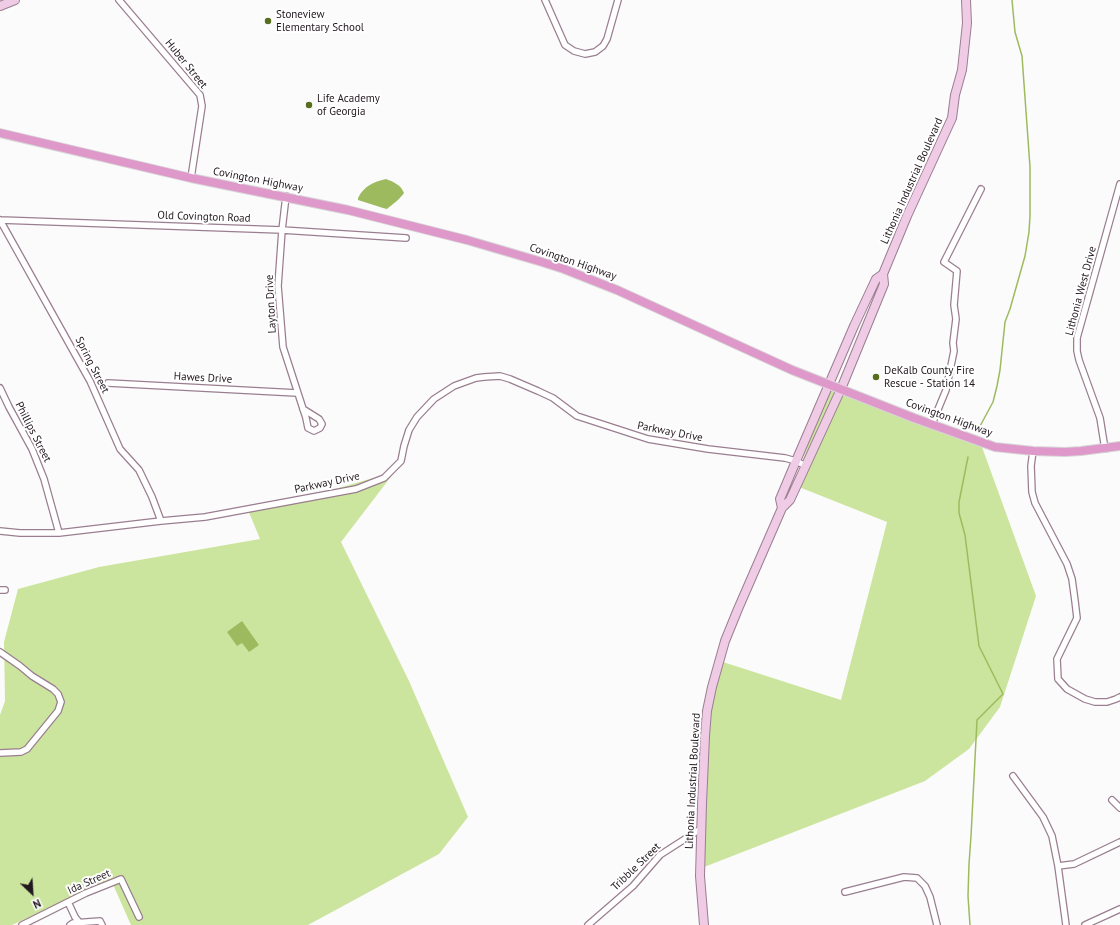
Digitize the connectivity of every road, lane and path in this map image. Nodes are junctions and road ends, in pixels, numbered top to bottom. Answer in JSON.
{"nodes":[{"id":1,"x":16,"y":0,"type":"edge"},
{"id":2,"x":119,"y":0,"type":"edge"},
{"id":3,"x":545,"y":0,"type":"edge"},
{"id":4,"x":618,"y":0,"type":"edge"},
{"id":5,"x":966,"y":0,"type":"edge"},
{"id":6,"x":0,"y":6,"type":"edge"},
{"id":7,"x":0,"y":133,"type":"edge"},
{"id":8,"x":191,"y":178,"type":"junction"},
{"id":9,"x":1120,"y":184,"type":"edge"},
{"id":10,"x":981,"y":189,"type":"dead end"},
{"id":11,"x":286,"y":196,"type":"junction"},
{"id":12,"x":0,"y":220,"type":"edge"},
{"id":13,"x":282,"y":230,"type":"junction"},
{"id":14,"x":406,"y":238,"type":"dead end"},
{"id":15,"x":883,"y":274,"type":"junction"},
{"id":16,"x":108,"y":383,"type":"dead end"},
{"id":17,"x":829,"y":384,"type":"junction"},
{"id":18,"x":0,"y":388,"type":"edge"},
{"id":19,"x":841,"y":389,"type":"junction"},
{"id":20,"x":297,"y":393,"type":"junction"},
{"id":21,"x":302,"y":409,"type":"dead end"},
{"id":22,"x":932,"y":424,"type":"junction"},
{"id":23,"x":1120,"y":446,"type":"edge"},
{"id":24,"x":1105,"y":449,"type":"junction"},
{"id":25,"x":1033,"y":451,"type":"junction"},
{"id":26,"x":796,"y":461,"type":"junction"},
{"id":27,"x":806,"y":466,"type":"junction"},
{"id":28,"x":782,"y":508,"type":"junction"},
{"id":29,"x":161,"y":521,"type":"junction"},
{"id":30,"x":0,"y":531,"type":"edge"},
{"id":31,"x":59,"y":533,"type":"junction"},
{"id":32,"x":0,"y":652,"type":"edge"},
{"id":33,"x":1120,"y":697,"type":"edge"},
{"id":34,"x":0,"y":754,"type":"edge"},
{"id":35,"x":1013,"y":776,"type":"dead end"},
{"id":36,"x":1112,"y":800,"type":"dead end"},
{"id":37,"x":1120,"y":808,"type":"edge"},
{"id":38,"x":702,"y":828,"type":"junction"},
{"id":39,"x":1120,"y":842,"type":"edge"},
{"id":40,"x":1058,"y":866,"type":"junction"},
{"id":41,"x":845,"y":892,"type":"dead end"},
{"id":42,"x":68,"y":902,"type":"junction"},
{"id":43,"x":1120,"y":909,"type":"edge"},
{"id":44,"x":139,"y":917,"type":"dead end"},
{"id":45,"x":79,"y":922,"type":"junction"},
{"id":46,"x":22,"y":925,"type":"edge"},
{"id":47,"x":70,"y":925,"type":"edge"},
{"id":48,"x":102,"y":925,"type":"edge"},
{"id":49,"x":588,"y":925,"type":"edge"},
{"id":50,"x":704,"y":925,"type":"edge"},
{"id":51,"x":937,"y":925,"type":"edge"},
{"id":52,"x":1066,"y":925,"type":"edge"},
{"id":53,"x":1085,"y":925,"type":"edge"}],
"edges":[{"from":1,"to":6,"type":"main road"},
{"from":2,"to":8,"type":"street","name":"Huber Street"},
{"from":3,"to":4,"type":"street"},
{"from":5,"to":15,"type":"main road","name":"Lithonia Industrial Boulevard"},
{"from":7,"to":8,"type":"main road","name":"Covington Highway"},
{"from":8,"to":11,"type":"main road","name":"Covington Highway"},
{"from":9,"to":24,"type":"street","name":"Lithonia West Drive"},
{"from":10,"to":22,"type":"street"},
{"from":11,"to":13,"type":"street","name":"Layton Drive"},
{"from":11,"to":17,"type":"main road","name":"Covington Highway"},
{"from":12,"to":13,"type":"street","name":"Old Covington Road"},
{"from":12,"to":29,"type":"street","name":"Spring Street"},
{"from":13,"to":14,"type":"street","name":"Old Covington Road"},
{"from":13,"to":20,"type":"street","name":"Layton Drive"},
{"from":15,"to":17,"type":"main road","name":"Lithonia Industrial Boulevard"},
{"from":15,"to":19,"type":"main road","name":"Lithonia Industrial Boulevard"},
{"from":16,"to":20,"type":"street","name":"Hawes Drive"},
{"from":17,"to":19,"type":"main road","name":"Covington Highway"},
{"from":17,"to":26,"type":"main road","name":"Lithonia Industrial Boulevard"},
{"from":18,"to":31,"type":"street","name":"Phillips Street"},
{"from":19,"to":22,"type":"main road","name":"Covington Highway"},
{"from":19,"to":27,"type":"main road","name":"Lithonia Industrial Boulevard"},
{"from":20,"to":21,"type":"street","name":"Layton Drive"},
{"from":22,"to":25,"type":"main road","name":"Covington Highway"},
{"from":23,"to":24,"type":"main road","name":"Covington Highway"},
{"from":24,"to":25,"type":"main road","name":"Covington Highway"},
{"from":25,"to":33,"type":"street"},
{"from":26,"to":27,"type":"street","name":"Parkway Drive"},
{"from":26,"to":28,"type":"main road","name":"Lithonia Industrial Boulevard"},
{"from":26,"to":29,"type":"street","name":"Parkway Drive"},
{"from":27,"to":28,"type":"main road","name":"Lithonia Industrial Boulevard"},
{"from":28,"to":38,"type":"main road","name":"Lithonia Industrial Boulevard"},
{"from":29,"to":31,"type":"street","name":"Parkway Drive"},
{"from":30,"to":31,"type":"street","name":"Parkway Drive"},
{"from":32,"to":34,"type":"street"},
{"from":35,"to":40,"type":"street"},
{"from":36,"to":37,"type":"street"},
{"from":38,"to":49,"type":"street","name":"Tribble Street"},
{"from":38,"to":50,"type":"main road","name":"Lithonia Industrial Boulevard"},
{"from":39,"to":40,"type":"street"},
{"from":40,"to":52,"type":"street"},
{"from":41,"to":51,"type":"street"},
{"from":42,"to":44,"type":"street","name":"Ida Street"},
{"from":42,"to":45,"type":"street"},
{"from":42,"to":46,"type":"street","name":"Ida Street"},
{"from":43,"to":53,"type":"street"},
{"from":45,"to":47,"type":"street"},
{"from":45,"to":48,"type":"street"}]}
